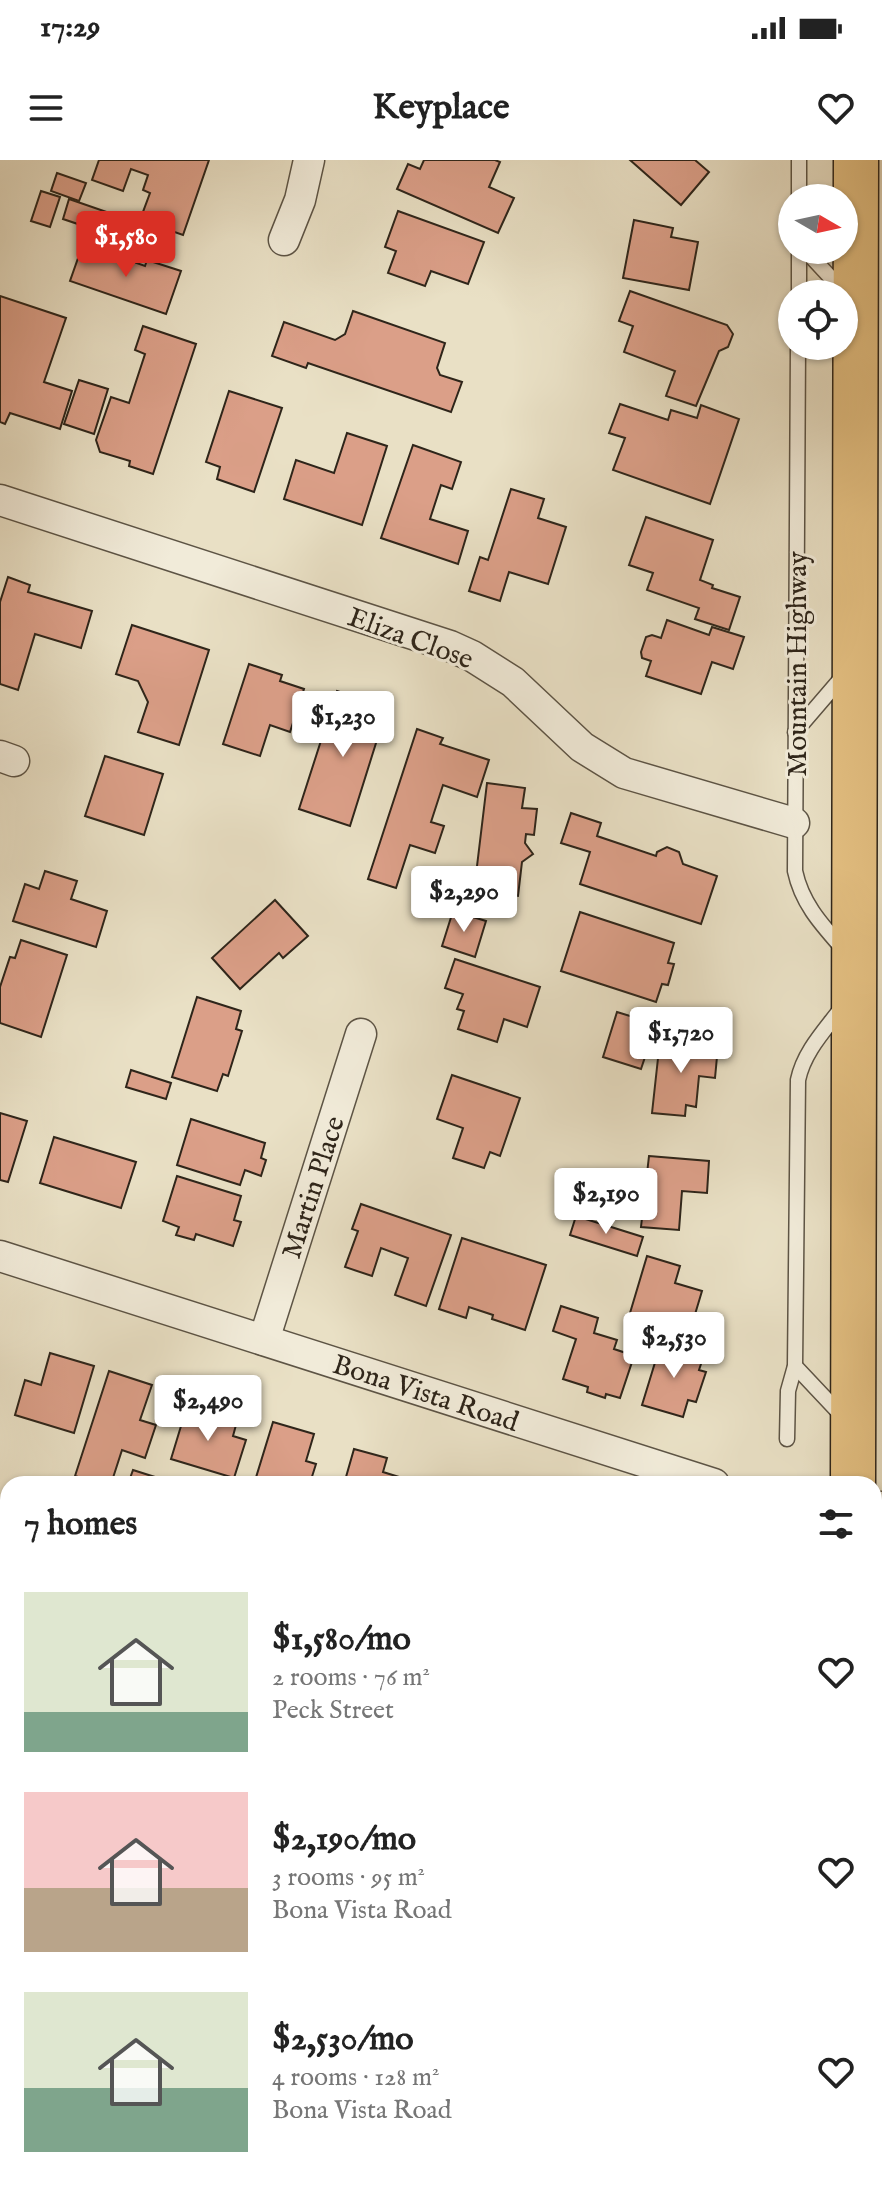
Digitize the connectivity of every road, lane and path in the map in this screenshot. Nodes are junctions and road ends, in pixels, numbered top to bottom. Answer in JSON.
{"nodes":[{"id":1,"x":309,"y":160,"type":"edge"},
{"id":2,"x":799,"y":160,"type":"edge"},
{"id":3,"x":856,"y":160,"type":"edge"},
{"id":4,"x":799,"y":184,"type":"edge"},
{"id":5,"x":284,"y":240,"type":"dead end"},
{"id":6,"x":818,"y":264,"type":"edge"},
{"id":7,"x":833,"y":280,"type":"edge"},
{"id":8,"x":856,"y":280,"type":"edge"},
{"id":9,"x":798,"y":360,"type":"edge"},
{"id":10,"x":856,"y":360,"type":"edge"},
{"id":11,"x":0,"y":500,"type":"edge"},
{"id":12,"x":854,"y":663,"type":"junction"},
{"id":13,"x":795,"y":732,"type":"junction"},
{"id":14,"x":794,"y":823,"type":"junction"},
{"id":15,"x":854,"y":976,"type":"junction"},
{"id":16,"x":361,"y":1034,"type":"dead end"},
{"id":17,"x":0,"y":1256,"type":"edge"},
{"id":18,"x":264,"y":1340,"type":"junction"},
{"id":19,"x":795,"y":1366,"type":"junction"},
{"id":20,"x":854,"y":1430,"type":"junction"},
{"id":21,"x":787,"y":1439,"type":"dead end"},
{"id":22,"x":689,"y":1476,"type":"edge"},
{"id":23,"x":853,"y":1476,"type":"edge"}],
"edges":[{"from":1,"to":5,"type":"street"},
{"from":2,"to":4,"type":"lane"},
{"from":3,"to":8,"type":"main road","name":"Mountain Highway"},
{"from":6,"to":7,"type":"lane"},
{"from":9,"to":13,"type":"lane","name":"Mountain Highway"},
{"from":10,"to":12,"type":"main road","name":"Mountain Highway"},
{"from":11,"to":14,"type":"street","name":"Eliza Close"},
{"from":12,"to":13,"type":"lane"},
{"from":12,"to":15,"type":"main road","name":"Mountain Highway"},
{"from":13,"to":14,"type":"lane","name":"Mountain Highway"},
{"from":14,"to":15,"type":"lane","name":"Mountain Highway"},
{"from":15,"to":19,"type":"lane"},
{"from":15,"to":20,"type":"main road","name":"Mountain Highway"},
{"from":16,"to":18,"type":"street","name":"Martin Place"},
{"from":17,"to":18,"type":"street","name":"Bona Vista Road"},
{"from":18,"to":22,"type":"street","name":"Bona Vista Road"},
{"from":19,"to":20,"type":"lane"},
{"from":19,"to":21,"type":"lane"},
{"from":20,"to":23,"type":"main road","name":"Mountain Highway"}]}
